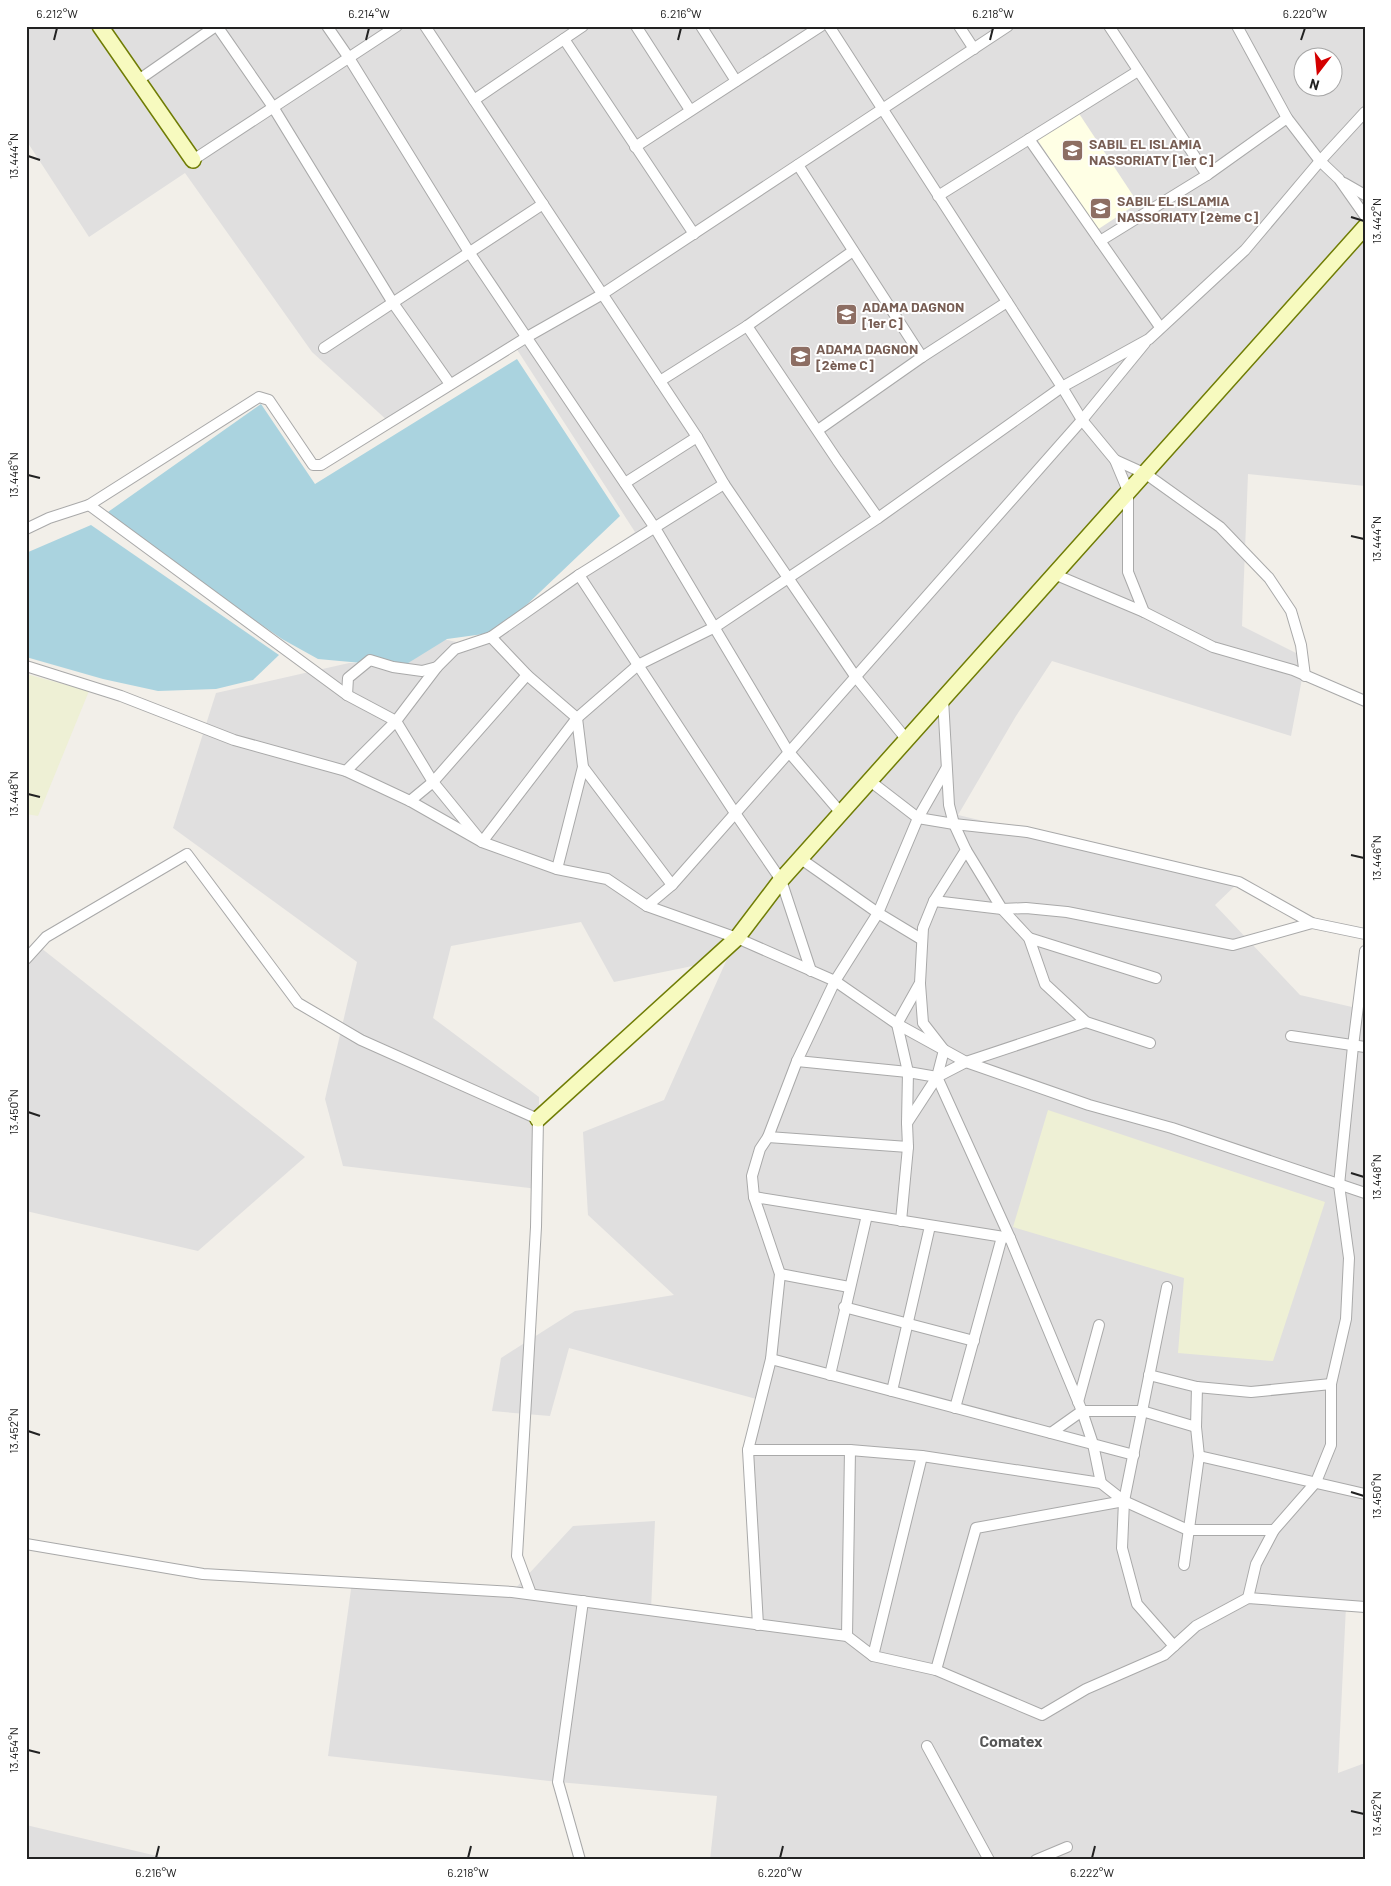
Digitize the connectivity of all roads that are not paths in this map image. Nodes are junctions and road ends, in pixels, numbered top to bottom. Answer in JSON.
{"nodes":[{"id":1,"x":100,"y":26,"type":"edge"},
{"id":2,"x":216,"y":26,"type":"edge"},
{"id":3,"x":327,"y":26,"type":"edge"},
{"id":4,"x":397,"y":26,"type":"edge"},
{"id":5,"x":425,"y":26,"type":"edge"},
{"id":6,"x":583,"y":26,"type":"edge"},
{"id":7,"x":636,"y":26,"type":"edge"},
{"id":8,"x":700,"y":26,"type":"edge"},
{"id":9,"x":821,"y":26,"type":"edge"},
{"id":10,"x":829,"y":26,"type":"edge"},
{"id":11,"x":959,"y":26,"type":"edge"},
{"id":12,"x":1008,"y":26,"type":"edge"},
{"id":13,"x":1109,"y":26,"type":"edge"},
{"id":14,"x":1237,"y":26,"type":"edge"},
{"id":15,"x":564,"y":39,"type":"junction"},
{"id":16,"x":974,"y":49,"type":"junction"},
{"id":17,"x":349,"y":58,"type":"junction"},
{"id":18,"x":1138,"y":71,"type":"junction"},
{"id":19,"x":137,"y":81,"type":"junction"},
{"id":20,"x":736,"y":81,"type":"junction"},
{"id":21,"x":474,"y":100,"type":"junction"},
{"id":22,"x":273,"y":107,"type":"junction"},
{"id":23,"x":690,"y":110,"type":"junction"},
{"id":24,"x":884,"y":110,"type":"junction"},
{"id":25,"x":1365,"y":112,"type":"edge"},
{"id":26,"x":1287,"y":118,"type":"junction"},
{"id":27,"x":1029,"y":139,"type":"junction"},
{"id":28,"x":635,"y":147,"type":"junction"},
{"id":29,"x":193,"y":160,"type":"joint"},
{"id":30,"x":1320,"y":161,"type":"junction"},
{"id":31,"x":798,"y":165,"type":"junction"},
{"id":32,"x":1207,"y":175,"type":"junction"},
{"id":33,"x":1339,"y":179,"type":"junction"},
{"id":34,"x":938,"y":196,"type":"junction"},
{"id":35,"x":1365,"y":196,"type":"edge"},
{"id":36,"x":543,"y":204,"type":"junction"},
{"id":37,"x":1365,"y":216,"type":"edge"},
{"id":38,"x":1365,"y":227,"type":"edge"},
{"id":39,"x":694,"y":234,"type":"junction"},
{"id":40,"x":1100,"y":241,"type":"junction"},
{"id":41,"x":853,"y":251,"type":"junction"},
{"id":42,"x":469,"y":252,"type":"junction"},
{"id":43,"x":601,"y":295,"type":"junction"},
{"id":44,"x":1007,"y":302,"type":"junction"},
{"id":45,"x":393,"y":303,"type":"junction"},
{"id":46,"x":747,"y":326,"type":"junction"},
{"id":47,"x":1160,"y":327,"type":"junction"},
{"id":48,"x":527,"y":337,"type":"junction"},
{"id":49,"x":1149,"y":339,"type":"junction"},
{"id":50,"x":324,"y":348,"type":"dead end"},
{"id":51,"x":922,"y":357,"type":"junction"},
{"id":52,"x":660,"y":381,"type":"junction"},
{"id":53,"x":450,"y":384,"type":"junction"},
{"id":54,"x":1062,"y":387,"type":"junction"},
{"id":55,"x":1082,"y":420,"type":"junction"},
{"id":56,"x":818,"y":430,"type":"junction"},
{"id":57,"x":697,"y":437,"type":"junction"},
{"id":58,"x":1115,"y":460,"type":"junction"},
{"id":59,"x":1146,"y":474,"type":"junction"},
{"id":60,"x":625,"y":483,"type":"junction"},
{"id":61,"x":724,"y":484,"type":"junction"},
{"id":62,"x":1128,"y":491,"type":"junction"},
{"id":63,"x":88,"y":505,"type":"junction"},
{"id":64,"x":878,"y":518,"type":"junction"},
{"id":65,"x":655,"y":528,"type":"junction"},
{"id":66,"x":26,"y":529,"type":"edge"},
{"id":67,"x":1054,"y":574,"type":"junction"},
{"id":68,"x":580,"y":575,"type":"junction"},
{"id":69,"x":789,"y":577,"type":"junction"},
{"id":70,"x":1144,"y":612,"type":"junction"},
{"id":71,"x":715,"y":627,"type":"junction"},
{"id":72,"x":491,"y":637,"type":"junction"},
{"id":73,"x":638,"y":665,"type":"junction"},
{"id":74,"x":26,"y":666,"type":"edge"},
{"id":75,"x":437,"y":667,"type":"junction"},
{"id":76,"x":527,"y":675,"type":"junction"},
{"id":77,"x":854,"y":676,"type":"junction"},
{"id":78,"x":1305,"y":676,"type":"junction"},
{"id":79,"x":347,"y":695,"type":"junction"},
{"id":80,"x":943,"y":699,"type":"junction"},
{"id":81,"x":1365,"y":701,"type":"edge"},
{"id":82,"x":578,"y":718,"type":"junction"},
{"id":83,"x":396,"y":722,"type":"junction"},
{"id":84,"x":907,"y":740,"type":"junction"},
{"id":85,"x":788,"y":751,"type":"junction"},
{"id":86,"x":583,"y":768,"type":"junction"},
{"id":87,"x":946,"y":769,"type":"junction"},
{"id":88,"x":346,"y":771,"type":"junction"},
{"id":89,"x":870,"y":781,"type":"junction"},
{"id":90,"x":434,"y":782,"type":"junction"},
{"id":91,"x":410,"y":801,"type":"junction"},
{"id":92,"x":735,"y":812,"type":"junction"},
{"id":93,"x":841,"y":813,"type":"junction"},
{"id":94,"x":918,"y":818,"type":"junction"},
{"id":95,"x":954,"y":824,"type":"junction"},
{"id":96,"x":482,"y":842,"type":"junction"},
{"id":97,"x":966,"y":850,"type":"junction"},
{"id":98,"x":801,"y":858,"type":"junction"},
{"id":99,"x":557,"y":868,"type":"junction"},
{"id":100,"x":781,"y":880,"type":"junction"},
{"id":101,"x":672,"y":884,"type":"junction"},
{"id":102,"x":934,"y":901,"type":"junction"},
{"id":103,"x":647,"y":906,"type":"junction"},
{"id":104,"x":1002,"y":909,"type":"junction"},
{"id":105,"x":878,"y":913,"type":"junction"},
{"id":106,"x":1312,"y":923,"type":"junction"},
{"id":107,"x":1365,"y":934,"type":"edge"},
{"id":108,"x":737,"y":938,"type":"junction"},
{"id":109,"x":1029,"y":938,"type":"junction"},
{"id":110,"x":922,"y":939,"type":"junction"},
{"id":111,"x":1365,"y":951,"type":"edge"},
{"id":112,"x":26,"y":959,"type":"edge"},
{"id":113,"x":811,"y":971,"type":"junction"},
{"id":114,"x":1156,"y":978,"type":"dead end"},
{"id":115,"x":836,"y":982,"type":"junction"},
{"id":116,"x":920,"y":983,"type":"junction"},
{"id":117,"x":1086,"y":1022,"type":"junction"},
{"id":118,"x":897,"y":1024,"type":"junction"},
{"id":119,"x":1291,"y":1036,"type":"dead end"},
{"id":120,"x":1150,"y":1044,"type":"dead end"},
{"id":121,"x":1353,"y":1046,"type":"junction"},
{"id":122,"x":1365,"y":1048,"type":"edge"},
{"id":123,"x":944,"y":1050,"type":"junction"},
{"id":124,"x":797,"y":1061,"type":"junction"},
{"id":125,"x":966,"y":1062,"type":"junction"},
{"id":126,"x":908,"y":1072,"type":"junction"},
{"id":127,"x":937,"y":1077,"type":"junction"},
{"id":128,"x":538,"y":1119,"type":"junction"},
{"id":129,"x":907,"y":1123,"type":"junction"},
{"id":130,"x":768,"y":1137,"type":"junction"},
{"id":131,"x":908,"y":1147,"type":"junction"},
{"id":132,"x":1339,"y":1184,"type":"junction"},
{"id":133,"x":1365,"y":1193,"type":"edge"},
{"id":134,"x":754,"y":1197,"type":"junction"},
{"id":135,"x":867,"y":1215,"type":"junction"},
{"id":136,"x":901,"y":1220,"type":"junction"},
{"id":137,"x":930,"y":1226,"type":"junction"},
{"id":138,"x":1006,"y":1237,"type":"junction"},
{"id":139,"x":780,"y":1274,"type":"junction"},
{"id":140,"x":849,"y":1287,"type":"junction"},
{"id":141,"x":1166,"y":1287,"type":"dead end"},
{"id":142,"x":844,"y":1307,"type":"junction"},
{"id":143,"x":907,"y":1324,"type":"junction"},
{"id":144,"x":1100,"y":1325,"type":"dead end"},
{"id":145,"x":974,"y":1341,"type":"junction"},
{"id":146,"x":770,"y":1359,"type":"junction"},
{"id":147,"x":830,"y":1375,"type":"junction"},
{"id":148,"x":1149,"y":1375,"type":"junction"},
{"id":149,"x":1331,"y":1384,"type":"junction"},
{"id":150,"x":1197,"y":1387,"type":"junction"},
{"id":151,"x":892,"y":1391,"type":"junction"},
{"id":152,"x":1080,"y":1406,"type":"junction"},
{"id":153,"x":955,"y":1408,"type":"junction"},
{"id":154,"x":1142,"y":1411,"type":"junction"},
{"id":155,"x":1196,"y":1427,"type":"junction"},
{"id":156,"x":1051,"y":1433,"type":"junction"},
{"id":157,"x":1092,"y":1444,"type":"junction"},
{"id":158,"x":748,"y":1450,"type":"junction"},
{"id":159,"x":850,"y":1450,"type":"junction"},
{"id":160,"x":1134,"y":1455,"type":"junction"},
{"id":161,"x":922,"y":1456,"type":"junction"},
{"id":162,"x":1199,"y":1456,"type":"junction"},
{"id":163,"x":1316,"y":1482,"type":"junction"},
{"id":164,"x":1100,"y":1483,"type":"junction"},
{"id":165,"x":1365,"y":1494,"type":"edge"},
{"id":166,"x":1124,"y":1501,"type":"junction"},
{"id":167,"x":1188,"y":1530,"type":"junction"},
{"id":168,"x":1274,"y":1530,"type":"junction"},
{"id":169,"x":26,"y":1544,"type":"edge"},
{"id":170,"x":1184,"y":1565,"type":"dead end"},
{"id":171,"x":531,"y":1594,"type":"junction"},
{"id":172,"x":1248,"y":1598,"type":"junction"},
{"id":173,"x":583,"y":1601,"type":"junction"},
{"id":174,"x":1365,"y":1608,"type":"edge"},
{"id":175,"x":758,"y":1625,"type":"junction"},
{"id":176,"x":848,"y":1636,"type":"junction"},
{"id":177,"x":1174,"y":1646,"type":"junction"},
{"id":178,"x":873,"y":1656,"type":"junction"},
{"id":179,"x":936,"y":1670,"type":"junction"},
{"id":180,"x":927,"y":1746,"type":"dead end"},
{"id":181,"x":1067,"y":1847,"type":"dead end"},
{"id":182,"x":580,"y":1860,"type":"edge"},
{"id":183,"x":989,"y":1860,"type":"edge"},
{"id":184,"x":1036,"y":1860,"type":"edge"}],
"edges":[{"from":1,"to":19,"type":"street"},
{"from":2,"to":19,"type":"street"},
{"from":2,"to":22,"type":"street"},
{"from":3,"to":17,"type":"street"},
{"from":4,"to":17,"type":"street"},
{"from":5,"to":21,"type":"street"},
{"from":6,"to":15,"type":"street"},
{"from":7,"to":23,"type":"street"},
{"from":8,"to":20,"type":"street"},
{"from":9,"to":20,"type":"street"},
{"from":10,"to":24,"type":"street"},
{"from":11,"to":16,"type":"street"},
{"from":12,"to":16,"type":"street"},
{"from":13,"to":18,"type":"street"},
{"from":14,"to":26,"type":"street"},
{"from":15,"to":21,"type":"street"},
{"from":15,"to":28,"type":"street"},
{"from":16,"to":24,"type":"street"},
{"from":17,"to":22,"type":"street"},
{"from":17,"to":42,"type":"street"},
{"from":18,"to":27,"type":"street"},
{"from":18,"to":32,"type":"street"},
{"from":19,"to":29,"type":"street"},
{"from":20,"to":23,"type":"street"},
{"from":21,"to":36,"type":"street"},
{"from":22,"to":29,"type":"street"},
{"from":22,"to":45,"type":"street"},
{"from":23,"to":28,"type":"street"},
{"from":24,"to":31,"type":"street"},
{"from":24,"to":34,"type":"street"},
{"from":25,"to":30,"type":"street"},
{"from":26,"to":30,"type":"street"},
{"from":26,"to":32,"type":"street"},
{"from":27,"to":34,"type":"street"},
{"from":27,"to":40,"type":"street"},
{"from":28,"to":39,"type":"street"},
{"from":30,"to":33,"type":"street"},
{"from":30,"to":47,"type":"street"},
{"from":31,"to":39,"type":"street"},
{"from":31,"to":41,"type":"street"},
{"from":32,"to":40,"type":"street"},
{"from":33,"to":35,"type":"street"},
{"from":33,"to":37,"type":"street"},
{"from":34,"to":44,"type":"street"},
{"from":36,"to":42,"type":"street"},
{"from":36,"to":43,"type":"street"},
{"from":38,"to":59,"type":"street"},
{"from":39,"to":43,"type":"street"},
{"from":40,"to":47,"type":"street"},
{"from":41,"to":46,"type":"street"},
{"from":41,"to":51,"type":"street"},
{"from":42,"to":45,"type":"street"},
{"from":42,"to":48,"type":"street"},
{"from":43,"to":48,"type":"street"},
{"from":43,"to":52,"type":"street"},
{"from":44,"to":51,"type":"street"},
{"from":44,"to":54,"type":"street"},
{"from":45,"to":50,"type":"street"},
{"from":45,"to":53,"type":"street"},
{"from":46,"to":52,"type":"street"},
{"from":46,"to":56,"type":"street"},
{"from":47,"to":49,"type":"street"},
{"from":48,"to":53,"type":"street"},
{"from":48,"to":60,"type":"street"},
{"from":49,"to":54,"type":"street"},
{"from":49,"to":55,"type":"street"},
{"from":51,"to":56,"type":"street"},
{"from":52,"to":57,"type":"street"},
{"from":53,"to":63,"type":"street"},
{"from":54,"to":55,"type":"street"},
{"from":54,"to":64,"type":"street"},
{"from":55,"to":58,"type":"street"},
{"from":55,"to":77,"type":"street"},
{"from":56,"to":64,"type":"street"},
{"from":57,"to":60,"type":"street"},
{"from":57,"to":61,"type":"street"},
{"from":58,"to":59,"type":"street"},
{"from":58,"to":62,"type":"street"},
{"from":59,"to":62,"type":"street"},
{"from":59,"to":78,"type":"street"},
{"from":60,"to":65,"type":"street"},
{"from":61,"to":65,"type":"street"},
{"from":61,"to":69,"type":"street"},
{"from":62,"to":67,"type":"street"},
{"from":62,"to":70,"type":"street"},
{"from":63,"to":66,"type":"street"},
{"from":63,"to":79,"type":"street"},
{"from":64,"to":69,"type":"street"},
{"from":65,"to":68,"type":"street"},
{"from":65,"to":71,"type":"street"},
{"from":67,"to":70,"type":"street"},
{"from":67,"to":80,"type":"street"},
{"from":68,"to":72,"type":"street"},
{"from":68,"to":73,"type":"street"},
{"from":69,"to":71,"type":"street"},
{"from":69,"to":77,"type":"street"},
{"from":70,"to":78,"type":"street"},
{"from":71,"to":73,"type":"street"},
{"from":71,"to":85,"type":"street"},
{"from":72,"to":75,"type":"street"},
{"from":72,"to":76,"type":"street"},
{"from":73,"to":82,"type":"street"},
{"from":73,"to":92,"type":"street"},
{"from":74,"to":88,"type":"street"},
{"from":75,"to":79,"type":"street"},
{"from":75,"to":83,"type":"street"},
{"from":76,"to":82,"type":"street"},
{"from":76,"to":90,"type":"street"},
{"from":77,"to":84,"type":"street"},
{"from":77,"to":85,"type":"street"},
{"from":78,"to":81,"type":"street"},
{"from":79,"to":83,"type":"street"},
{"from":80,"to":84,"type":"street"},
{"from":80,"to":87,"type":"street"},
{"from":82,"to":86,"type":"street"},
{"from":82,"to":96,"type":"street"},
{"from":83,"to":88,"type":"street"},
{"from":83,"to":90,"type":"street"},
{"from":84,"to":89,"type":"street"},
{"from":85,"to":92,"type":"street"},
{"from":85,"to":93,"type":"street"},
{"from":86,"to":99,"type":"street"},
{"from":86,"to":101,"type":"street"},
{"from":87,"to":94,"type":"street"},
{"from":87,"to":95,"type":"street"},
{"from":88,"to":91,"type":"street"},
{"from":89,"to":93,"type":"street"},
{"from":89,"to":94,"type":"street"},
{"from":90,"to":91,"type":"street"},
{"from":90,"to":96,"type":"street"},
{"from":91,"to":96,"type":"street"},
{"from":92,"to":100,"type":"street"},
{"from":92,"to":101,"type":"street"},
{"from":93,"to":98,"type":"street"},
{"from":94,"to":95,"type":"street"},
{"from":94,"to":105,"type":"street"},
{"from":95,"to":97,"type":"street"},
{"from":95,"to":106,"type":"street"},
{"from":96,"to":99,"type":"street"},
{"from":97,"to":102,"type":"street"},
{"from":97,"to":104,"type":"street"},
{"from":98,"to":100,"type":"street"},
{"from":98,"to":105,"type":"street"},
{"from":99,"to":103,"type":"street"},
{"from":100,"to":108,"type":"street"},
{"from":100,"to":113,"type":"street"},
{"from":101,"to":103,"type":"street"},
{"from":102,"to":104,"type":"street"},
{"from":102,"to":110,"type":"street"},
{"from":103,"to":108,"type":"street"},
{"from":104,"to":106,"type":"street"},
{"from":104,"to":109,"type":"street"},
{"from":105,"to":110,"type":"street"},
{"from":105,"to":115,"type":"street"},
{"from":106,"to":107,"type":"street"},
{"from":108,"to":113,"type":"street"},
{"from":108,"to":128,"type":"street"},
{"from":109,"to":114,"type":"street"},
{"from":109,"to":117,"type":"street"},
{"from":110,"to":116,"type":"street"},
{"from":111,"to":121,"type":"street"},
{"from":112,"to":128,"type":"street"},
{"from":113,"to":115,"type":"street"},
{"from":115,"to":118,"type":"street"},
{"from":115,"to":124,"type":"street"},
{"from":116,"to":118,"type":"street"},
{"from":116,"to":123,"type":"street"},
{"from":117,"to":120,"type":"street"},
{"from":117,"to":125,"type":"street"},
{"from":118,"to":123,"type":"street"},
{"from":118,"to":126,"type":"street"},
{"from":119,"to":121,"type":"street"},
{"from":121,"to":122,"type":"street"},
{"from":121,"to":132,"type":"street"},
{"from":123,"to":125,"type":"street"},
{"from":123,"to":127,"type":"street"},
{"from":124,"to":126,"type":"street"},
{"from":124,"to":130,"type":"street"},
{"from":125,"to":127,"type":"street"},
{"from":125,"to":132,"type":"street"},
{"from":126,"to":127,"type":"street"},
{"from":126,"to":129,"type":"street"},
{"from":127,"to":129,"type":"street"},
{"from":127,"to":138,"type":"street"},
{"from":128,"to":171,"type":"street"},
{"from":129,"to":131,"type":"street"},
{"from":130,"to":131,"type":"street"},
{"from":130,"to":134,"type":"street"},
{"from":131,"to":136,"type":"street"},
{"from":132,"to":133,"type":"street"},
{"from":132,"to":149,"type":"street"},
{"from":134,"to":135,"type":"street"},
{"from":134,"to":139,"type":"street"},
{"from":135,"to":136,"type":"street"},
{"from":135,"to":140,"type":"street"},
{"from":136,"to":137,"type":"street"},
{"from":137,"to":138,"type":"street"},
{"from":137,"to":143,"type":"street"},
{"from":138,"to":145,"type":"street"},
{"from":138,"to":152,"type":"street"},
{"from":139,"to":140,"type":"street"},
{"from":139,"to":146,"type":"street"},
{"from":140,"to":142,"type":"street"},
{"from":141,"to":148,"type":"street"},
{"from":142,"to":143,"type":"street"},
{"from":142,"to":147,"type":"street"},
{"from":143,"to":145,"type":"street"},
{"from":143,"to":151,"type":"street"},
{"from":144,"to":152,"type":"street"},
{"from":145,"to":153,"type":"street"},
{"from":146,"to":147,"type":"street"},
{"from":146,"to":158,"type":"street"},
{"from":147,"to":151,"type":"street"},
{"from":148,"to":150,"type":"street"},
{"from":148,"to":154,"type":"street"},
{"from":149,"to":150,"type":"street"},
{"from":149,"to":163,"type":"street"},
{"from":150,"to":155,"type":"street"},
{"from":151,"to":153,"type":"street"},
{"from":152,"to":154,"type":"street"},
{"from":152,"to":156,"type":"street"},
{"from":152,"to":157,"type":"street"},
{"from":153,"to":156,"type":"street"},
{"from":154,"to":155,"type":"street"},
{"from":154,"to":160,"type":"street"},
{"from":155,"to":162,"type":"street"},
{"from":156,"to":157,"type":"street"},
{"from":157,"to":160,"type":"street"},
{"from":157,"to":164,"type":"street"},
{"from":158,"to":159,"type":"street"},
{"from":158,"to":175,"type":"street"},
{"from":159,"to":161,"type":"street"},
{"from":159,"to":176,"type":"street"},
{"from":160,"to":166,"type":"street"},
{"from":161,"to":164,"type":"street"},
{"from":161,"to":178,"type":"street"},
{"from":162,"to":163,"type":"street"},
{"from":162,"to":167,"type":"street"},
{"from":163,"to":165,"type":"street"},
{"from":163,"to":168,"type":"street"},
{"from":164,"to":166,"type":"street"},
{"from":166,"to":167,"type":"street"},
{"from":166,"to":177,"type":"street"},
{"from":166,"to":179,"type":"street"},
{"from":167,"to":168,"type":"street"},
{"from":167,"to":170,"type":"street"},
{"from":168,"to":172,"type":"street"},
{"from":169,"to":171,"type":"street"},
{"from":171,"to":173,"type":"street"},
{"from":172,"to":174,"type":"street"},
{"from":172,"to":177,"type":"street"},
{"from":173,"to":175,"type":"street"},
{"from":173,"to":182,"type":"street"},
{"from":175,"to":176,"type":"street"},
{"from":176,"to":178,"type":"street"},
{"from":177,"to":179,"type":"street"},
{"from":178,"to":179,"type":"street"},
{"from":180,"to":183,"type":"street"},
{"from":181,"to":184,"type":"street"}]}
